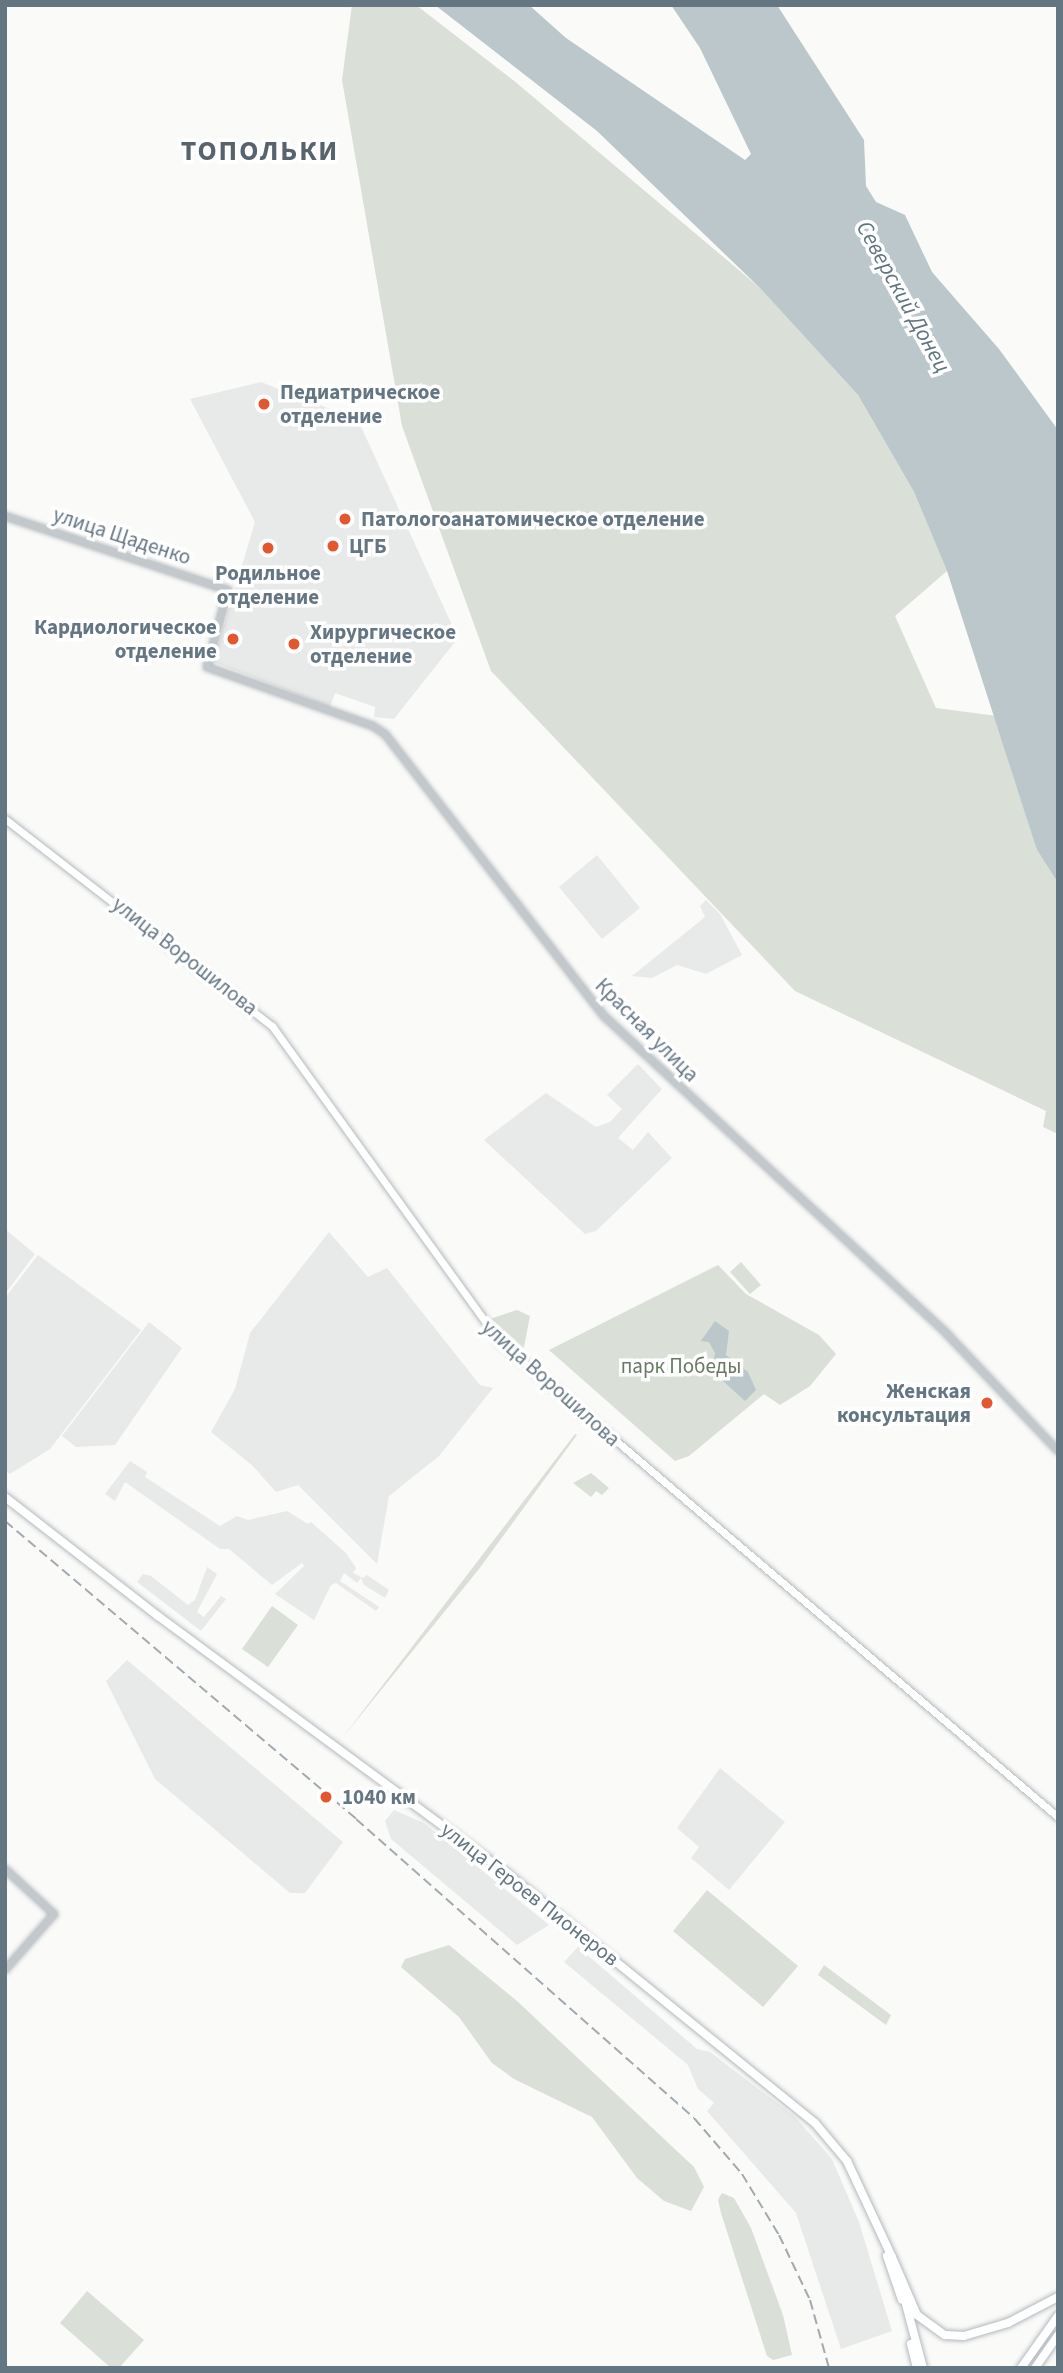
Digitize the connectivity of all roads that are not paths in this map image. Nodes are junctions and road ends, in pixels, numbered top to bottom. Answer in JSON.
{"nodes":[{"id":1,"x":5,"y":516,"type":"edge"},
{"id":2,"x":207,"y":667,"type":"joint"},
{"id":3,"x":5,"y":819,"type":"edge"},
{"id":4,"x":1058,"y":1451,"type":"edge"},
{"id":5,"x":5,"y":1497,"type":"edge"},
{"id":6,"x":1058,"y":1817,"type":"edge"},
{"id":7,"x":5,"y":1869,"type":"edge"},
{"id":8,"x":5,"y":1969,"type":"edge"},
{"id":9,"x":890,"y":2258,"type":"junction"},
{"id":10,"x":1058,"y":2297,"type":"edge"},
{"id":11,"x":1058,"y":2316,"type":"edge"},
{"id":12,"x":1058,"y":2335,"type":"edge"},
{"id":13,"x":920,"y":2368,"type":"edge"},
{"id":14,"x":1021,"y":2368,"type":"edge"},
{"id":15,"x":1035,"y":2368,"type":"edge"}],
"edges":[{"from":1,"to":2,"type":"street","name":"улица Щаденко"},
{"from":2,"to":4,"type":"street","name":"Красная улица"},
{"from":3,"to":6,"type":"main road","name":"улица Ворошилова"},
{"from":5,"to":9,"type":"main road","name":"улица Героев Пионеров"},
{"from":7,"to":8,"type":"street"},
{"from":9,"to":10,"type":"main road"},
{"from":9,"to":13,"type":"main road"},
{"from":9,"to":13,"type":"main road"},
{"from":11,"to":14,"type":"main road"},
{"from":12,"to":15,"type":"main road"}]}
